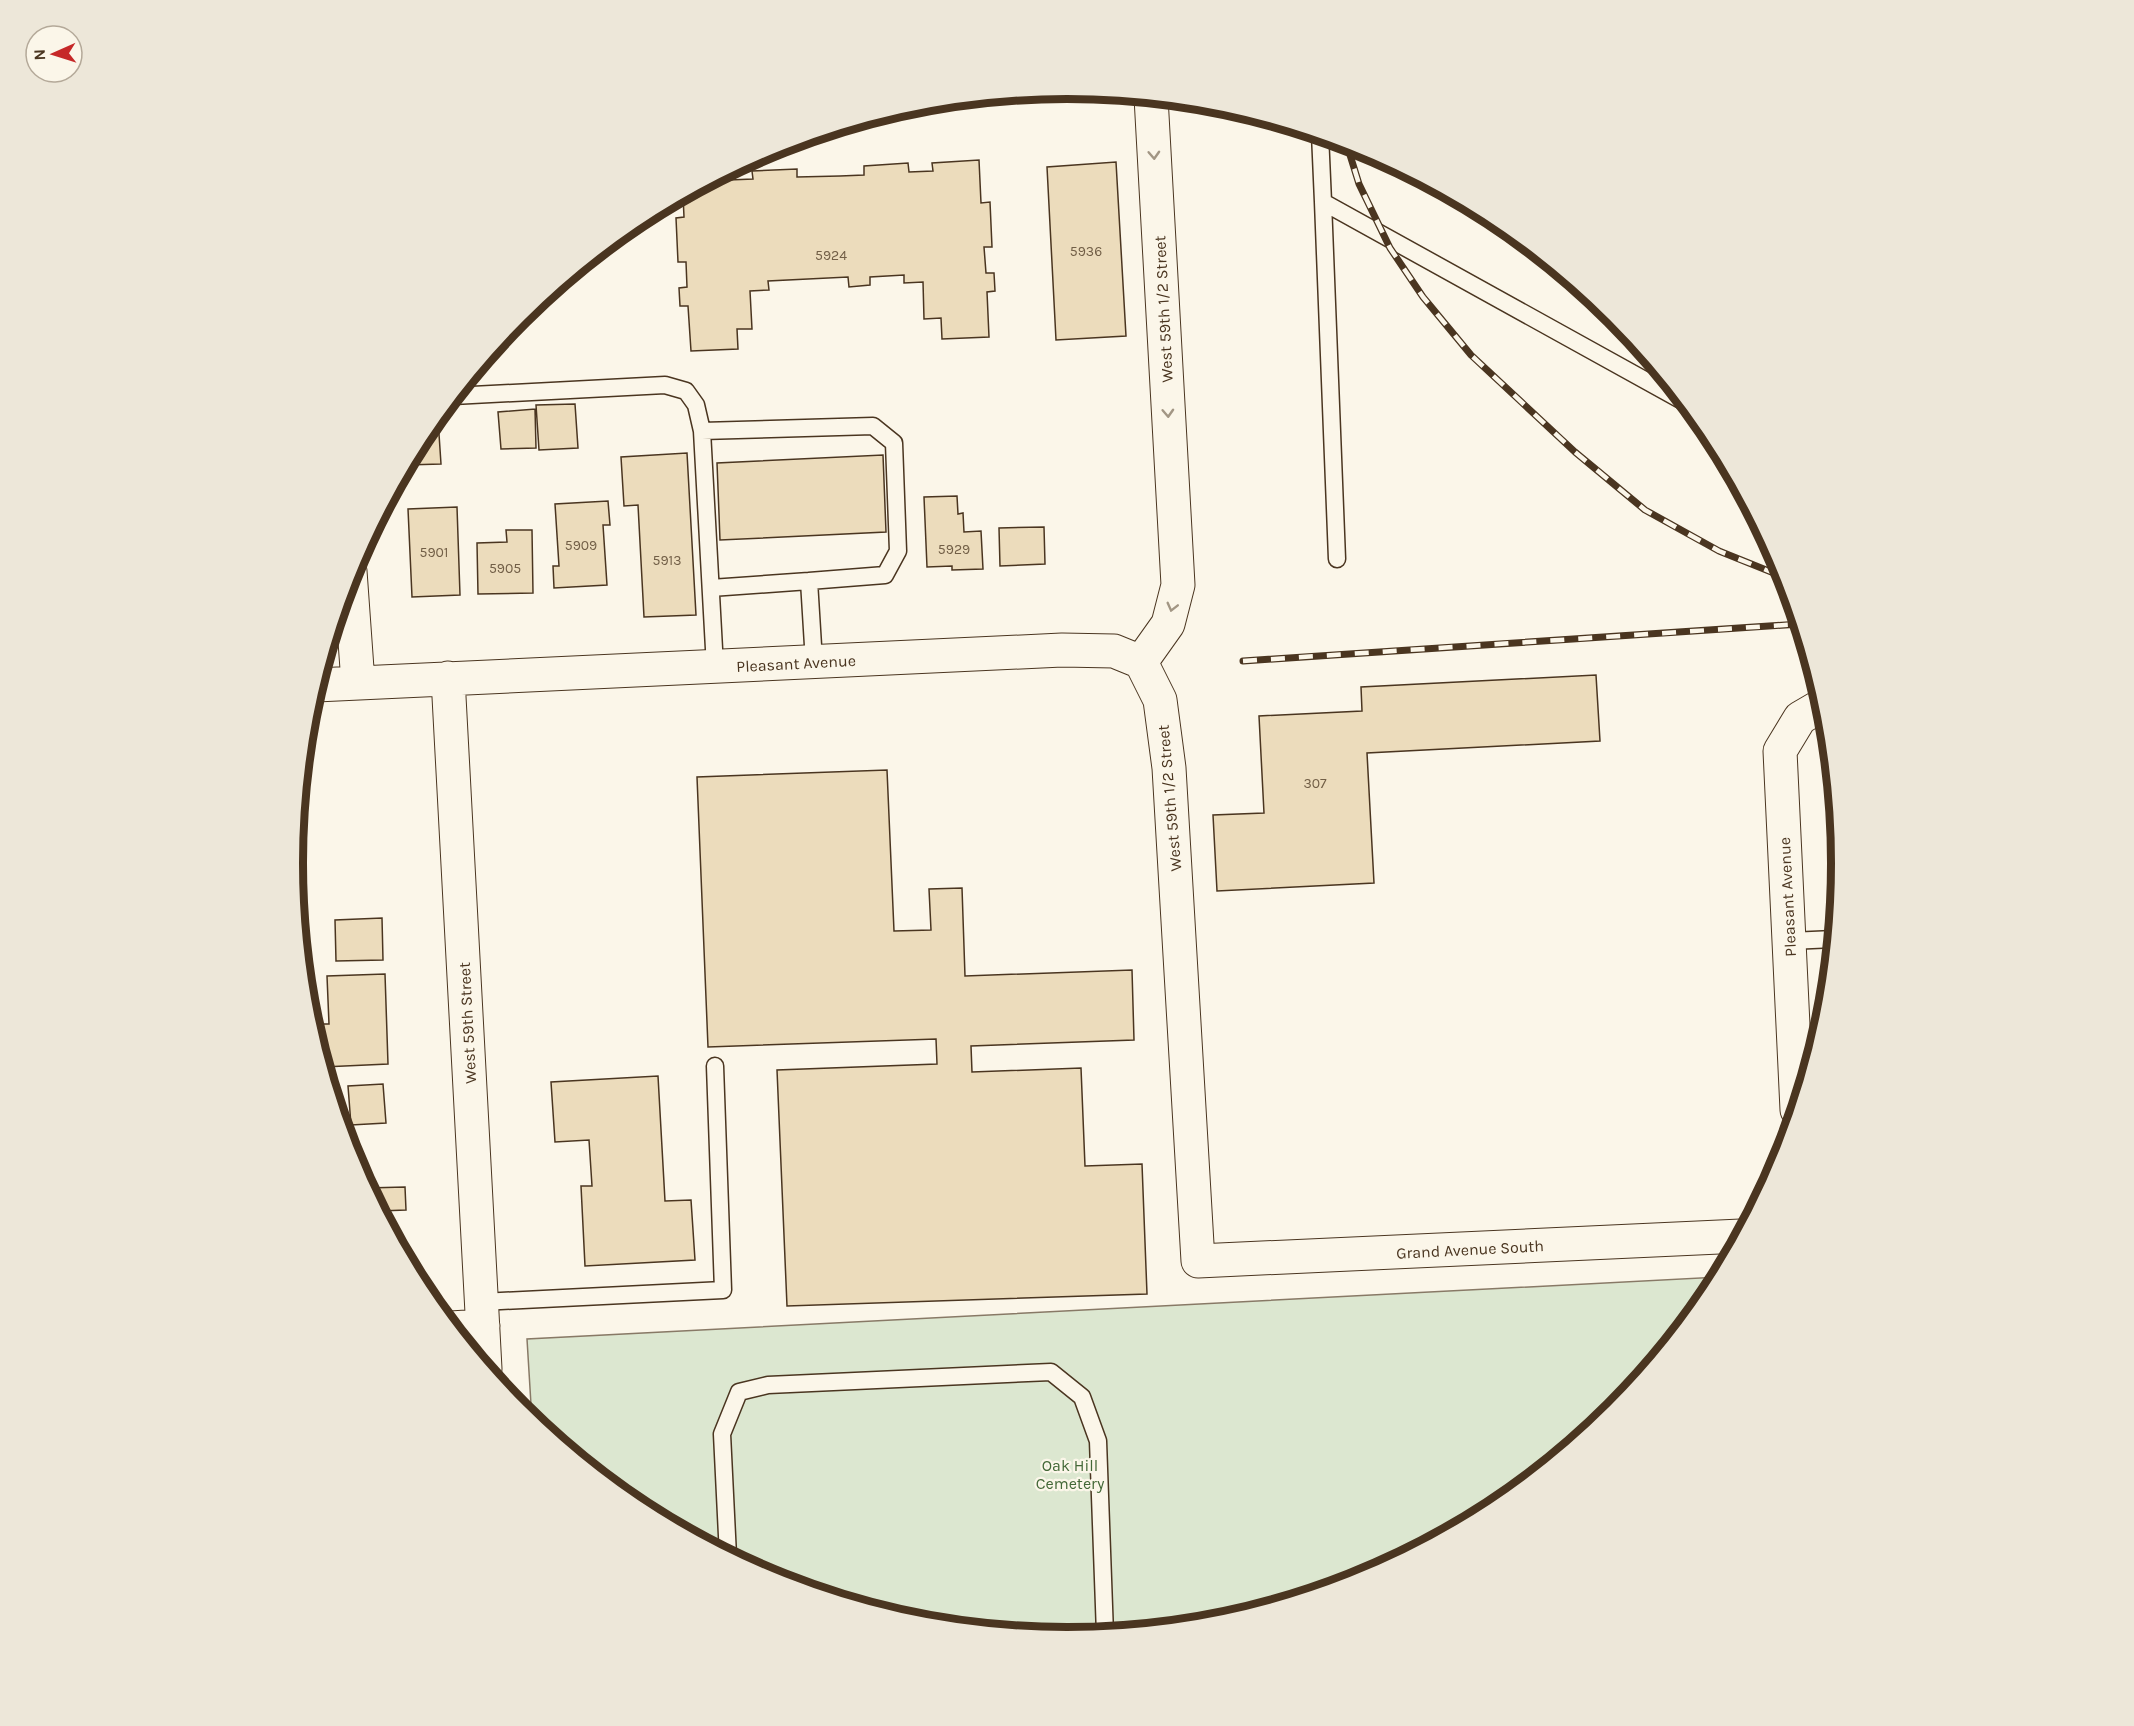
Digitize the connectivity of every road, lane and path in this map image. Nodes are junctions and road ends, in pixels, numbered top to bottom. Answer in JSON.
{"nodes":[{"id":1,"x":1151,"y":104,"type":"edge"},
{"id":2,"x":1320,"y":143,"type":"edge"},
{"id":3,"x":1323,"y":202,"type":"junction"},
{"id":4,"x":1670,"y":394,"type":"edge"},
{"id":5,"x":463,"y":395,"type":"edge"},
{"id":6,"x":702,"y":431,"type":"junction"},
{"id":7,"x":1338,"y":559,"type":"dead end"},
{"id":8,"x":809,"y":581,"type":"junction"},
{"id":9,"x":711,"y":588,"type":"junction"},
{"id":10,"x":352,"y":596,"type":"edge"},
{"id":11,"x":814,"y":662,"type":"junction"},
{"id":12,"x":1141,"y":662,"type":"junction"},
{"id":13,"x":715,"y":667,"type":"junction"},
{"id":14,"x":448,"y":678,"type":"junction"},
{"id":15,"x":358,"y":682,"type":"junction"},
{"id":16,"x":325,"y":684,"type":"edge"},
{"id":17,"x":1815,"y":709,"type":"edge"},
{"id":18,"x":1826,"y":939,"type":"edge"},
{"id":19,"x":1790,"y":941,"type":"junction"},
{"id":20,"x":715,"y":1066,"type":"dead end"},
{"id":21,"x":1796,"y":1089,"type":"edge"},
{"id":22,"x":1733,"y":1236,"type":"edge"},
{"id":23,"x":1198,"y":1262,"type":"joint"},
{"id":24,"x":472,"y":1319,"type":"edge"},
{"id":25,"x":481,"y":1352,"type":"edge"},
{"id":26,"x":728,"y":1547,"type":"edge"},
{"id":27,"x":1106,"y":1625,"type":"edge"}],
"edges":[{"from":1,"to":12,"type":"street","name":"West 59th 1/2 Street","one_way":true},
{"from":2,"to":3,"type":"lane"},
{"from":3,"to":4,"type":"lane"},
{"from":3,"to":7,"type":"lane"},
{"from":5,"to":6,"type":"lane"},
{"from":6,"to":8,"type":"lane"},
{"from":6,"to":9,"type":"lane"},
{"from":8,"to":9,"type":"lane"},
{"from":8,"to":11,"type":"lane"},
{"from":9,"to":13,"type":"lane"},
{"from":10,"to":15,"type":"street"},
{"from":11,"to":12,"type":"street","name":"Pleasant Avenue"},
{"from":11,"to":13,"type":"street","name":"Pleasant Avenue"},
{"from":12,"to":23,"type":"street","name":"West 59th 1/2 Street"},
{"from":13,"to":14,"type":"street","name":"Pleasant Avenue"},
{"from":14,"to":15,"type":"street","name":"Pleasant Avenue"},
{"from":14,"to":24,"type":"street","name":"West 59th Street"},
{"from":15,"to":16,"type":"street"},
{"from":17,"to":19,"type":"street","name":"Pleasant Avenue"},
{"from":18,"to":19,"type":"lane"},
{"from":19,"to":21,"type":"street","name":"Pleasant Avenue"},
{"from":20,"to":24,"type":"lane"},
{"from":22,"to":23,"type":"street","name":"Grand Avenue South"},
{"from":24,"to":25,"type":"street","name":"West 59th Street"},
{"from":26,"to":27,"type":"lane"}]}
